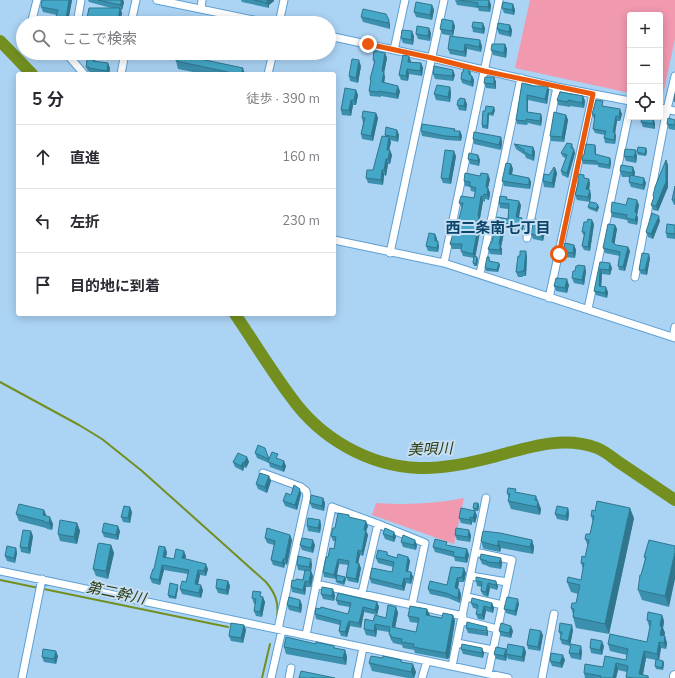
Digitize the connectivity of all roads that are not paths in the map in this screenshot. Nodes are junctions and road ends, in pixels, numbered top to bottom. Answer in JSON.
{"nodes":[{"id":1,"x":37,"y":0,"type":"edge"},
{"id":2,"x":81,"y":0,"type":"edge"},
{"id":3,"x":136,"y":0,"type":"edge"},
{"id":4,"x":157,"y":0,"type":"edge"},
{"id":5,"x":202,"y":0,"type":"edge"},
{"id":6,"x":284,"y":0,"type":"edge"},
{"id":7,"x":404,"y":0,"type":"edge"},
{"id":8,"x":444,"y":0,"type":"edge"},
{"id":9,"x":499,"y":0,"type":"edge"},
{"id":10,"x":201,"y":9,"type":"junction"},
{"id":11,"x":33,"y":16,"type":"edge"},
{"id":12,"x":78,"y":16,"type":"edge"},
{"id":13,"x":133,"y":16,"type":"edge"},
{"id":14,"x":234,"y":16,"type":"edge"},
{"id":15,"x":281,"y":16,"type":"edge"},
{"id":16,"x":336,"y":38,"type":"edge"},
{"id":17,"x":394,"y":50,"type":"junction"},
{"id":18,"x":432,"y":58,"type":"junction"},
{"id":19,"x":74,"y":60,"type":"edge"},
{"id":20,"x":124,"y":60,"type":"edge"},
{"id":21,"x":271,"y":60,"type":"edge"},
{"id":22,"x":484,"y":71,"type":"junction"},
{"id":23,"x":82,"y":72,"type":"edge"},
{"id":24,"x":121,"y":72,"type":"edge"},
{"id":25,"x":268,"y":72,"type":"edge"},
{"id":26,"x":675,"y":76,"type":"edge"},
{"id":27,"x":521,"y":78,"type":"junction"},
{"id":28,"x":558,"y":87,"type":"junction"},
{"id":29,"x":593,"y":94,"type":"junction"},
{"id":30,"x":627,"y":100,"type":"edge"},
{"id":31,"x":663,"y":108,"type":"edge"},
{"id":32,"x":675,"y":111,"type":"edge"},
{"id":33,"x":628,"y":120,"type":"edge"},
{"id":34,"x":661,"y":120,"type":"edge"},
{"id":35,"x":527,"y":238,"type":"dead end"},
{"id":36,"x":336,"y":240,"type":"edge"},
{"id":37,"x":390,"y":253,"type":"junction"},
{"id":38,"x":444,"y":263,"type":"junction"},
{"id":39,"x":480,"y":274,"type":"junction"},
{"id":40,"x":635,"y":277,"type":"dead end"},
{"id":41,"x":549,"y":298,"type":"junction"},
{"id":42,"x":588,"y":310,"type":"junction"},
{"id":43,"x":675,"y":327,"type":"edge"},
{"id":44,"x":674,"y":338,"type":"edge"},
{"id":45,"x":263,"y":473,"type":"edge"},
{"id":46,"x":486,"y":498,"type":"dead end"},
{"id":47,"x":378,"y":524,"type":"junction"},
{"id":48,"x":475,"y":552,"type":"junction"},
{"id":49,"x":0,"y":571,"type":"edge"},
{"id":50,"x":472,"y":576,"type":"junction"},
{"id":51,"x":42,"y":579,"type":"junction"},
{"id":52,"x":507,"y":582,"type":"junction"},
{"id":53,"x":316,"y":584,"type":"junction"},
{"id":54,"x":362,"y":593,"type":"junction"},
{"id":55,"x":467,"y":597,"type":"junction"},
{"id":56,"x":412,"y":605,"type":"junction"},
{"id":57,"x":503,"y":605,"type":"junction"},
{"id":58,"x":554,"y":614,"type":"dead end"},
{"id":59,"x":463,"y":618,"type":"junction"},
{"id":60,"x":280,"y":629,"type":"junction"},
{"id":61,"x":497,"y":629,"type":"junction"},
{"id":62,"x":306,"y":636,"type":"junction"},
{"id":63,"x":458,"y":643,"type":"junction"},
{"id":64,"x":363,"y":648,"type":"junction"},
{"id":65,"x":493,"y":650,"type":"junction"},
{"id":66,"x":427,"y":660,"type":"junction"},
{"id":67,"x":452,"y":666,"type":"junction"},
{"id":68,"x":291,"y":668,"type":"dead end"},
{"id":69,"x":488,"y":674,"type":"junction"},
{"id":70,"x":357,"y":677,"type":"dead end"},
{"id":71,"x":22,"y":678,"type":"edge"},
{"id":72,"x":271,"y":678,"type":"edge"},
{"id":73,"x":289,"y":678,"type":"edge"},
{"id":74,"x":422,"y":678,"type":"edge"},
{"id":75,"x":508,"y":678,"type":"edge"},
{"id":76,"x":542,"y":678,"type":"edge"}],
"edges":[{"from":1,"to":11,"type":"street"},
{"from":2,"to":12,"type":"street"},
{"from":3,"to":13,"type":"street"},
{"from":4,"to":10,"type":"street"},
{"from":5,"to":10,"type":"street"},
{"from":6,"to":15,"type":"street"},
{"from":7,"to":17,"type":"street"},
{"from":8,"to":18,"type":"street"},
{"from":9,"to":22,"type":"street"},
{"from":10,"to":14,"type":"street"},
{"from":16,"to":17,"type":"street"},
{"from":17,"to":18,"type":"street"},
{"from":18,"to":22,"type":"street"},
{"from":18,"to":37,"type":"street"},
{"from":19,"to":23,"type":"street"},
{"from":20,"to":24,"type":"street"},
{"from":21,"to":25,"type":"street"},
{"from":22,"to":27,"type":"street"},
{"from":22,"to":38,"type":"street"},
{"from":26,"to":31,"type":"street"},
{"from":27,"to":28,"type":"street"},
{"from":27,"to":39,"type":"street"},
{"from":28,"to":29,"type":"street"},
{"from":28,"to":35,"type":"street"},
{"from":29,"to":30,"type":"street"},
{"from":29,"to":41,"type":"street"},
{"from":31,"to":32,"type":"street"},
{"from":33,"to":42,"type":"street"},
{"from":34,"to":40,"type":"street"},
{"from":36,"to":37,"type":"street"},
{"from":37,"to":38,"type":"street"},
{"from":38,"to":39,"type":"street"},
{"from":39,"to":41,"type":"street"},
{"from":41,"to":42,"type":"street"},
{"from":42,"to":44,"type":"street"},
{"from":43,"to":44,"type":"street"},
{"from":45,"to":60,"type":"street"},
{"from":46,"to":48,"type":"street"},
{"from":47,"to":53,"type":"street"},
{"from":47,"to":54,"type":"street"},
{"from":47,"to":56,"type":"street"},
{"from":48,"to":50,"type":"street"},
{"from":48,"to":52,"type":"street"},
{"from":49,"to":51,"type":"street"},
{"from":50,"to":52,"type":"street"},
{"from":50,"to":55,"type":"street"},
{"from":51,"to":60,"type":"street"},
{"from":51,"to":71,"type":"street"},
{"from":52,"to":57,"type":"street"},
{"from":53,"to":54,"type":"street"},
{"from":53,"to":62,"type":"street"},
{"from":54,"to":56,"type":"street"},
{"from":55,"to":57,"type":"street"},
{"from":55,"to":59,"type":"street"},
{"from":56,"to":59,"type":"street"},
{"from":57,"to":61,"type":"street"},
{"from":58,"to":76,"type":"street"},
{"from":59,"to":61,"type":"street"},
{"from":59,"to":63,"type":"street"},
{"from":60,"to":62,"type":"street"},
{"from":60,"to":72,"type":"street"},
{"from":61,"to":65,"type":"street"},
{"from":62,"to":64,"type":"street"},
{"from":63,"to":65,"type":"street"},
{"from":63,"to":67,"type":"street"},
{"from":64,"to":66,"type":"street"},
{"from":64,"to":70,"type":"street"},
{"from":65,"to":69,"type":"street"},
{"from":66,"to":67,"type":"street"},
{"from":66,"to":74,"type":"street"},
{"from":67,"to":69,"type":"street"},
{"from":68,"to":73,"type":"street"},
{"from":69,"to":75,"type":"street"}]}
